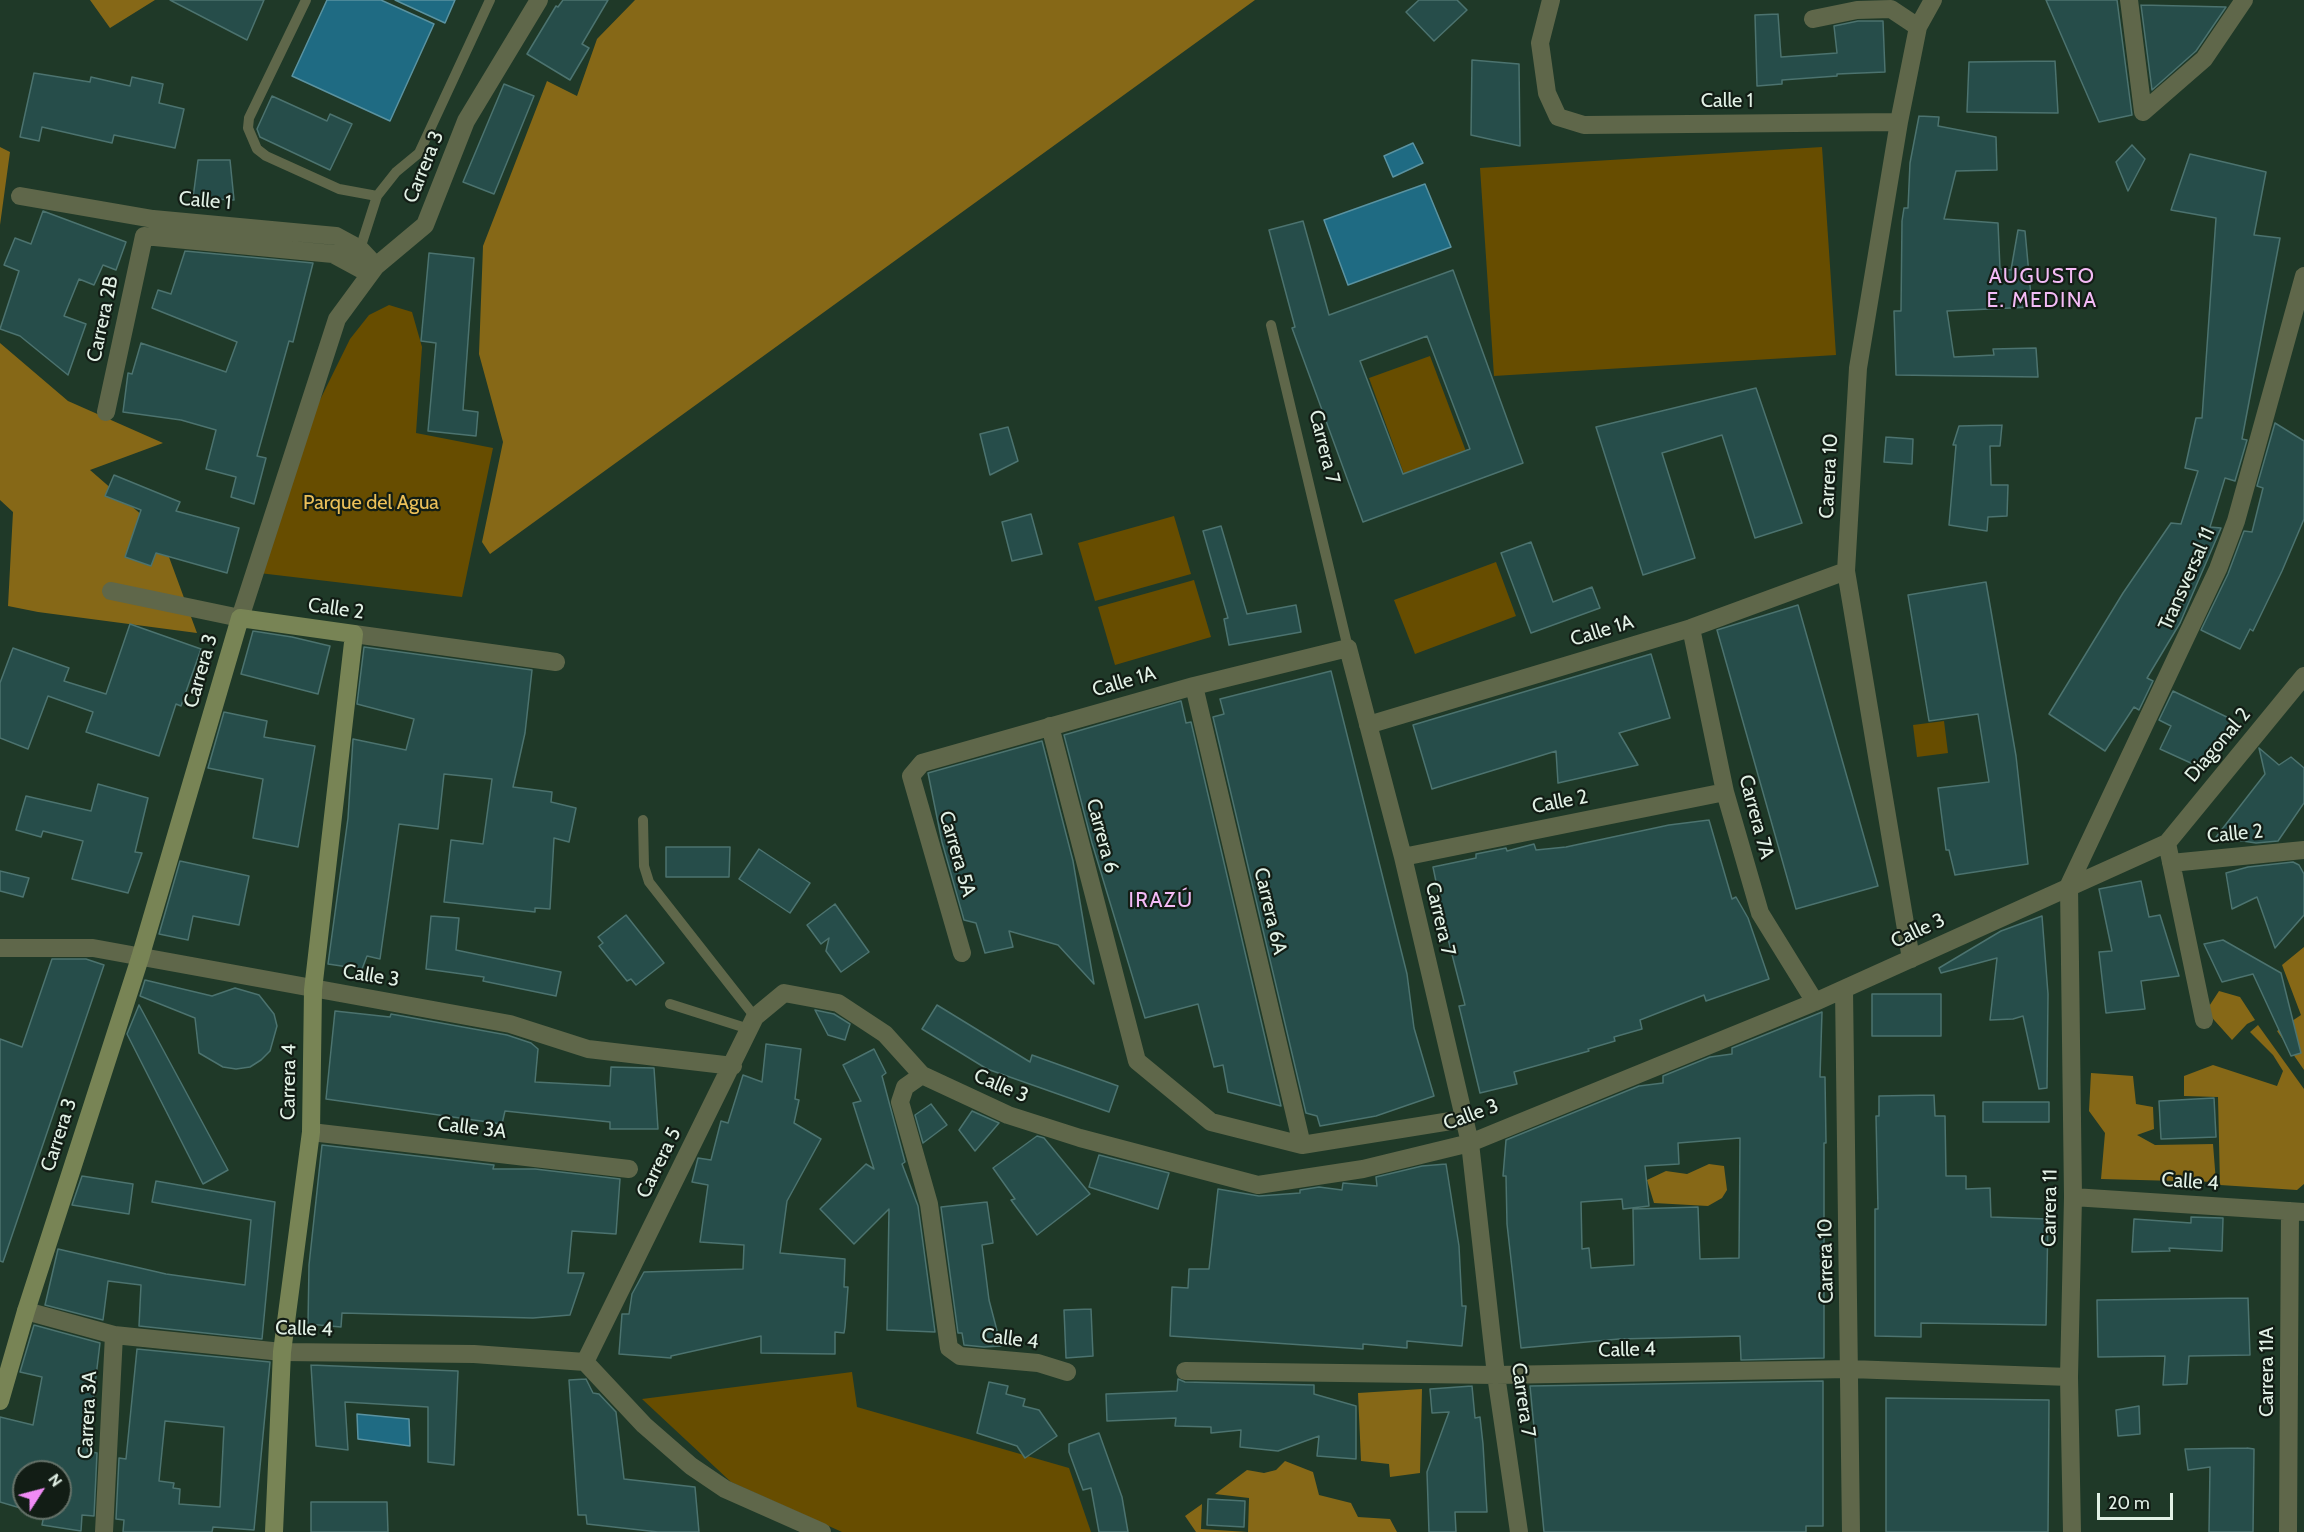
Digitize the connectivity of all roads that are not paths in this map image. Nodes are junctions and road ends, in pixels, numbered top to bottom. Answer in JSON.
{"nodes":[{"id":1,"x":306,"y":0,"type":"edge"},
{"id":2,"x":490,"y":0,"type":"edge"},
{"id":3,"x":539,"y":0,"type":"edge"},
{"id":4,"x":1551,"y":0,"type":"edge"},
{"id":5,"x":1933,"y":0,"type":"edge"},
{"id":6,"x":2129,"y":0,"type":"edge"},
{"id":7,"x":2242,"y":1,"type":"edge"},
{"id":8,"x":1813,"y":19,"type":"dead end"},
{"id":9,"x":1918,"y":27,"type":"junction"},
{"id":10,"x":1899,"y":122,"type":"junction"},
{"id":11,"x":20,"y":196,"type":"dead end"},
{"id":12,"x":377,"y":196,"type":"junction"},
{"id":13,"x":144,"y":236,"type":"joint"},
{"id":14,"x":360,"y":249,"type":"junction"},
{"id":15,"x":373,"y":270,"type":"junction"},
{"id":16,"x":2304,"y":276,"type":"edge"},
{"id":17,"x":1271,"y":326,"type":"dead end"},
{"id":18,"x":106,"y":412,"type":"dead end"},
{"id":19,"x":1846,"y":572,"type":"junction"},
{"id":20,"x":111,"y":591,"type":"dead end"},
{"id":21,"x":240,"y":618,"type":"junction"},
{"id":22,"x":1691,"y":628,"type":"junction"},
{"id":23,"x":354,"y":634,"type":"junction"},
{"id":24,"x":1348,"y":648,"type":"junction"},
{"id":25,"x":556,"y":662,"type":"dead end"},
{"id":26,"x":2304,"y":676,"type":"edge"},
{"id":27,"x":1194,"y":686,"type":"junction"},
{"id":28,"x":1368,"y":725,"type":"junction"},
{"id":29,"x":1050,"y":726,"type":"junction"},
{"id":30,"x":915,"y":769,"type":"joint"},
{"id":31,"x":1725,"y":792,"type":"junction"},
{"id":32,"x":643,"y":820,"type":"dead end"},
{"id":33,"x":2167,"y":843,"type":"junction"},
{"id":34,"x":2304,"y":850,"type":"edge"},
{"id":35,"x":1403,"y":857,"type":"junction"},
{"id":36,"x":2171,"y":863,"type":"junction"},
{"id":37,"x":2069,"y":885,"type":"junction"},
{"id":38,"x":0,"y":948,"type":"edge"},
{"id":39,"x":962,"y":953,"type":"dead end"},
{"id":40,"x":140,"y":958,"type":"junction"},
{"id":41,"x":1911,"y":959,"type":"junction"},
{"id":42,"x":1844,"y":989,"type":"junction"},
{"id":43,"x":313,"y":990,"type":"junction"},
{"id":44,"x":783,"y":993,"type":"joint"},
{"id":45,"x":1815,"y":1002,"type":"junction"},
{"id":46,"x":670,"y":1004,"type":"dead end"},
{"id":47,"x":2204,"y":1020,"type":"dead end"},
{"id":48,"x":752,"y":1023,"type":"junction"},
{"id":49,"x":1137,"y":1061,"type":"joint"},
{"id":50,"x":733,"y":1066,"type":"junction"},
{"id":51,"x":922,"y":1075,"type":"junction"},
{"id":52,"x":1463,"y":1119,"type":"junction"},
{"id":53,"x":311,"y":1132,"type":"junction"},
{"id":54,"x":1470,"y":1143,"type":"junction"},
{"id":55,"x":1302,"y":1145,"type":"junction"},
{"id":56,"x":629,"y":1169,"type":"dead end"},
{"id":57,"x":2073,"y":1197,"type":"junction"},
{"id":58,"x":2297,"y":1212,"type":"edge"},
{"id":59,"x":2297,"y":1294,"type":"edge"},
{"id":60,"x":26,"y":1311,"type":"junction"},
{"id":61,"x":114,"y":1335,"type":"junction"},
{"id":62,"x":282,"y":1352,"type":"junction"},
{"id":63,"x":585,"y":1362,"type":"junction"},
{"id":64,"x":1850,"y":1369,"type":"junction"},
{"id":65,"x":1185,"y":1371,"type":"dead end"},
{"id":66,"x":1067,"y":1372,"type":"dead end"},
{"id":67,"x":1496,"y":1375,"type":"junction"},
{"id":68,"x":2069,"y":1377,"type":"junction"},
{"id":69,"x":0,"y":1401,"type":"edge"},
{"id":70,"x":2294,"y":1530,"type":"edge"},
{"id":71,"x":104,"y":1532,"type":"edge"},
{"id":72,"x":274,"y":1532,"type":"edge"},
{"id":73,"x":822,"y":1532,"type":"edge"},
{"id":74,"x":1519,"y":1532,"type":"edge"},
{"id":75,"x":1851,"y":1532,"type":"edge"},
{"id":76,"x":2072,"y":1532,"type":"edge"}],
"edges":[{"from":1,"to":12,"type":"lane"},
{"from":2,"to":12,"type":"lane"},
{"from":3,"to":15,"type":"street","name":"Carrera 3"},
{"from":4,"to":10,"type":"street","name":"Calle 1"},
{"from":5,"to":9,"type":"street","name":"Carrera 10"},
{"from":6,"to":7,"type":"street"},
{"from":8,"to":9,"type":"street"},
{"from":9,"to":10,"type":"street","name":"Carrera 10"},
{"from":10,"to":19,"type":"street","name":"Carrera 10"},
{"from":11,"to":14,"type":"street","name":"Calle 1"},
{"from":12,"to":14,"type":"lane"},
{"from":13,"to":15,"type":"street","name":"Calle 1"},
{"from":13,"to":18,"type":"street","name":"Carrera 2B"},
{"from":14,"to":15,"type":"street","name":"Calle 1"},
{"from":15,"to":21,"type":"street","name":"Carrera 3"},
{"from":16,"to":37,"type":"street","name":"Transversal 11"},
{"from":17,"to":24,"type":"lane","name":"Carrera 7"},
{"from":19,"to":22,"type":"street","name":"Calle 1A"},
{"from":19,"to":41,"type":"street","name":"Carrera 10"},
{"from":20,"to":21,"type":"street","name":"Calle 2"},
{"from":21,"to":23,"type":"street","name":"Calle 2"},
{"from":21,"to":40,"type":"street","name":"Carrera 3"},
{"from":22,"to":28,"type":"street","name":"Calle 1A"},
{"from":22,"to":31,"type":"street","name":"Carrera 7A"},
{"from":23,"to":25,"type":"street","name":"Calle 2"},
{"from":23,"to":43,"type":"street","name":"Carrera 4"},
{"from":24,"to":27,"type":"street","name":"Calle 1A"},
{"from":24,"to":28,"type":"street","name":"Carrera 7"},
{"from":26,"to":33,"type":"street","name":"Diagonal 2"},
{"from":27,"to":29,"type":"street","name":"Calle 1A"},
{"from":27,"to":55,"type":"street","name":"Carrera 6A"},
{"from":28,"to":35,"type":"street","name":"Carrera 7"},
{"from":29,"to":30,"type":"street","name":"Calle 1A"},
{"from":29,"to":49,"type":"street","name":"Carrera 6"},
{"from":30,"to":39,"type":"street","name":"Carrera 5A"},
{"from":31,"to":35,"type":"street","name":"Calle 2"},
{"from":31,"to":45,"type":"street","name":"Carrera 7A"},
{"from":32,"to":48,"type":"lane"},
{"from":33,"to":36,"type":"street"},
{"from":33,"to":37,"type":"street","name":"Calle 3"},
{"from":34,"to":36,"type":"street","name":"Calle 2"},
{"from":35,"to":52,"type":"street","name":"Carrera 7"},
{"from":36,"to":47,"type":"street"},
{"from":37,"to":41,"type":"street","name":"Calle 3"},
{"from":37,"to":57,"type":"street","name":"Carrera 11"},
{"from":38,"to":40,"type":"street","name":"Calle 3"},
{"from":40,"to":43,"type":"street","name":"Calle 3"},
{"from":40,"to":60,"type":"street","name":"Carrera 3"},
{"from":41,"to":42,"type":"street","name":"Calle 3"},
{"from":42,"to":45,"type":"street","name":"Calle 3"},
{"from":42,"to":64,"type":"street","name":"Carrera 10"},
{"from":43,"to":50,"type":"street","name":"Calle 3"},
{"from":43,"to":53,"type":"street","name":"Carrera 4"},
{"from":44,"to":48,"type":"street","name":"Carrera 5"},
{"from":44,"to":51,"type":"street","name":"Calle 3"},
{"from":45,"to":54,"type":"street","name":"Calle 3"},
{"from":46,"to":48,"type":"lane"},
{"from":48,"to":50,"type":"street","name":"Carrera 5"},
{"from":49,"to":55,"type":"street","name":"Calle 3"},
{"from":50,"to":63,"type":"street","name":"Carrera 5"},
{"from":51,"to":54,"type":"street","name":"Calle 3"},
{"from":51,"to":66,"type":"street","name":"Calle 4"},
{"from":52,"to":54,"type":"street","name":"Carrera 7"},
{"from":52,"to":55,"type":"street","name":"Calle 3"},
{"from":53,"to":56,"type":"street","name":"Calle 3A"},
{"from":53,"to":62,"type":"street","name":"Carrera 4"},
{"from":54,"to":67,"type":"street","name":"Carrera 7"},
{"from":57,"to":58,"type":"street","name":"Calle 4"},
{"from":57,"to":68,"type":"street","name":"Carrera 11"},
{"from":58,"to":59,"type":"street","name":"Carrera 11A"},
{"from":59,"to":70,"type":"street","name":"Carrera 11A"},
{"from":60,"to":61,"type":"street","name":"Calle 4"},
{"from":60,"to":69,"type":"street","name":"Carrera 3"},
{"from":61,"to":62,"type":"street","name":"Calle 4"},
{"from":61,"to":71,"type":"street","name":"Carrera 3A"},
{"from":62,"to":63,"type":"street","name":"Calle 4"},
{"from":62,"to":72,"type":"street","name":"Carrera 4"},
{"from":63,"to":73,"type":"street"},
{"from":64,"to":67,"type":"street","name":"Calle 4"},
{"from":64,"to":68,"type":"street","name":"Calle 4"},
{"from":64,"to":75,"type":"street","name":"Carrera 10"},
{"from":65,"to":67,"type":"street","name":"Calle 4"},
{"from":67,"to":74,"type":"street","name":"Carrera 7"},
{"from":68,"to":76,"type":"street","name":"Carrera 11"}]}
